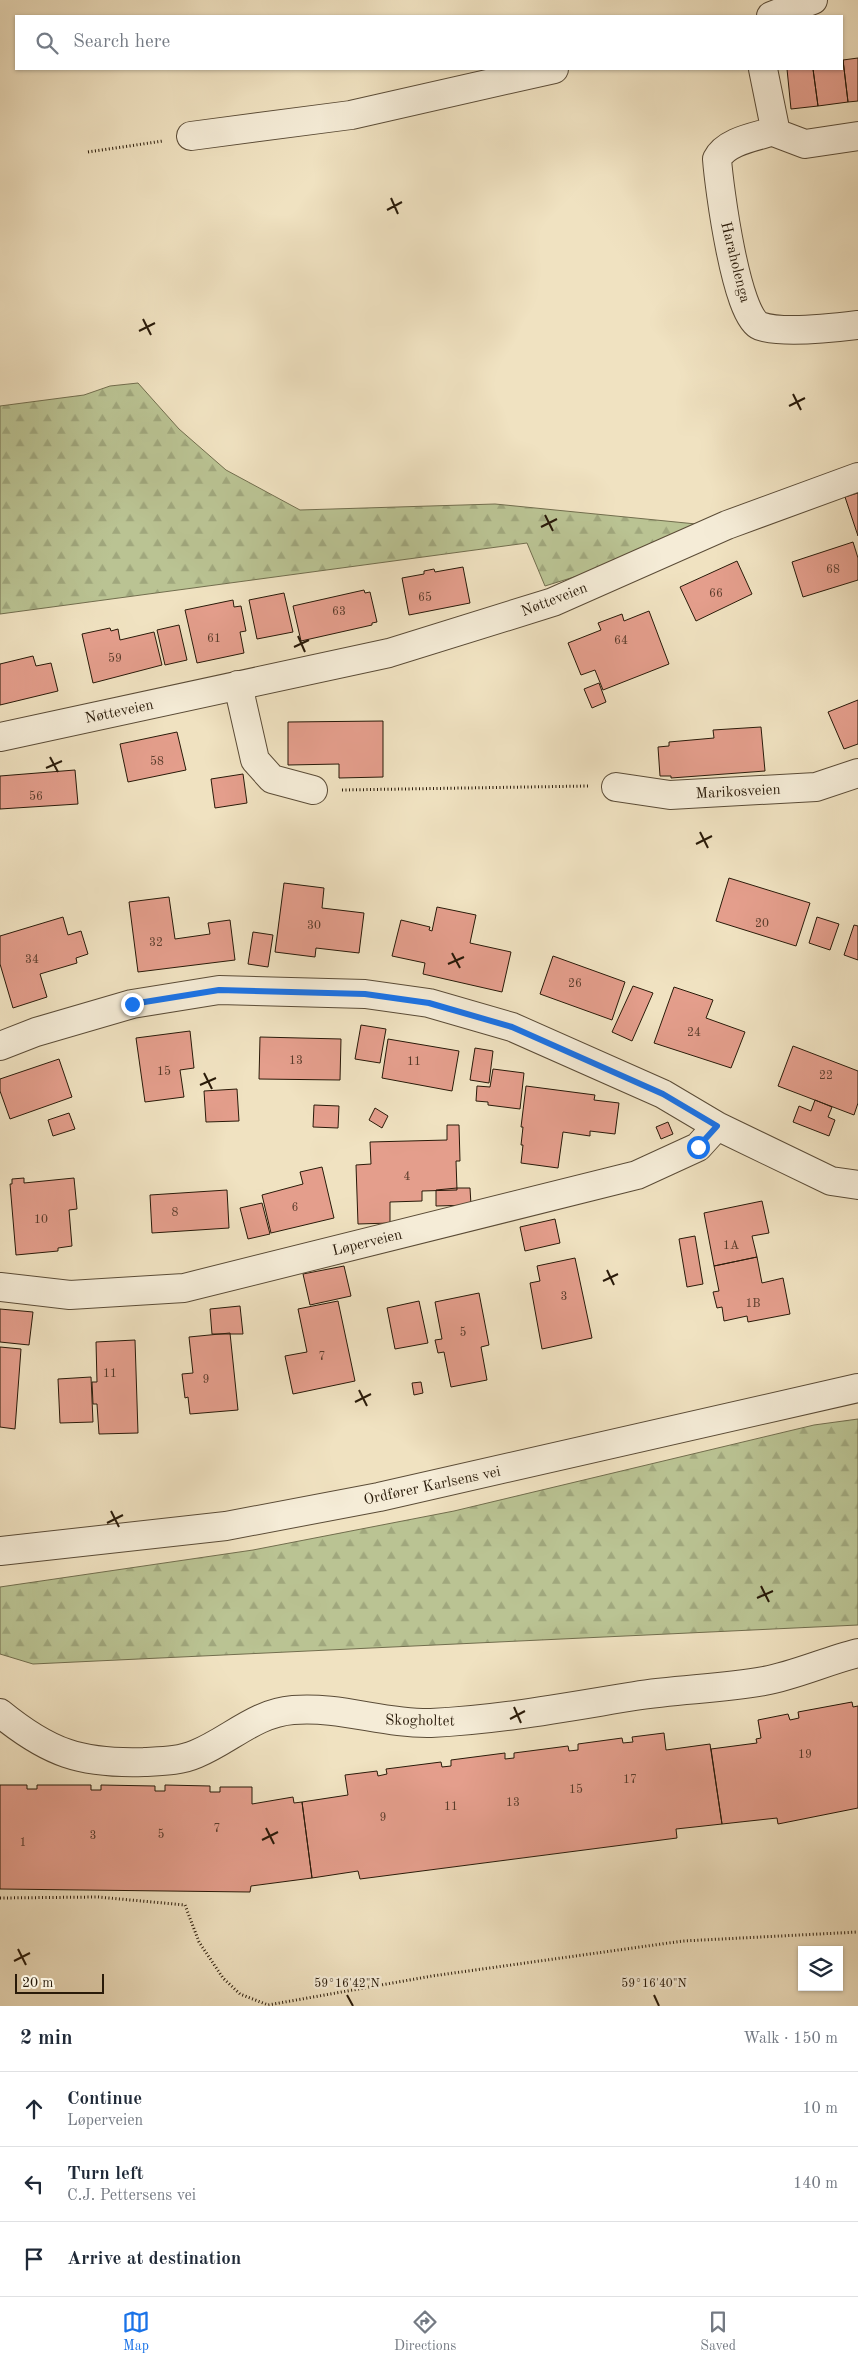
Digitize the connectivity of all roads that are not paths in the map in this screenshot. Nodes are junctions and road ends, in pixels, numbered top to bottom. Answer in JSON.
{"nodes":[{"id":1,"x":813,"y":0,"type":"edge"},
{"id":2,"x":774,"y":15,"type":"edge"},
{"id":3,"x":550,"y":70,"type":"edge"},
{"id":4,"x":763,"y":70,"type":"edge"},
{"id":5,"x":774,"y":131,"type":"junction"},
{"id":6,"x":191,"y":136,"type":"road end"},
{"id":7,"x":858,"y":136,"type":"edge"},
{"id":8,"x":858,"y":325,"type":"edge"},
{"id":9,"x":858,"y":477,"type":"edge"},
{"id":10,"x":238,"y":685,"type":"junction"},
{"id":11,"x":0,"y":737,"type":"edge"},
{"id":12,"x":858,"y":773,"type":"edge"},
{"id":13,"x":616,"y":787,"type":"road end"},
{"id":14,"x":314,"y":790,"type":"road end"},
{"id":15,"x":0,"y":1046,"type":"edge"},
{"id":16,"x":717,"y":1126,"type":"junction"},
{"id":17,"x":858,"y":1184,"type":"edge"},
{"id":18,"x":0,"y":1287,"type":"edge"},
{"id":19,"x":858,"y":1388,"type":"edge"},
{"id":20,"x":0,"y":1550,"type":"edge"},
{"id":21,"x":858,"y":1653,"type":"edge"},
{"id":22,"x":0,"y":1713,"type":"edge"}],
"edges":[{"from":1,"to":2,"type":"street"},
{"from":3,"to":6,"type":"street"},
{"from":4,"to":5,"type":"street"},
{"from":5,"to":7,"type":"street"},
{"from":5,"to":8,"type":"street","name":"Haraholenga"},
{"from":9,"to":10,"type":"street","name":"Nøtteveien"},
{"from":10,"to":11,"type":"street","name":"Nøtteveien"},
{"from":10,"to":14,"type":"street"},
{"from":12,"to":13,"type":"street","name":"Marikosveien"},
{"from":15,"to":16,"type":"street"},
{"from":16,"to":17,"type":"street"},
{"from":16,"to":18,"type":"street","name":"Løperveien"},
{"from":19,"to":20,"type":"street","name":"Ordfører Karlsens vei"},
{"from":21,"to":22,"type":"street","name":"Skogholtet"}]}
